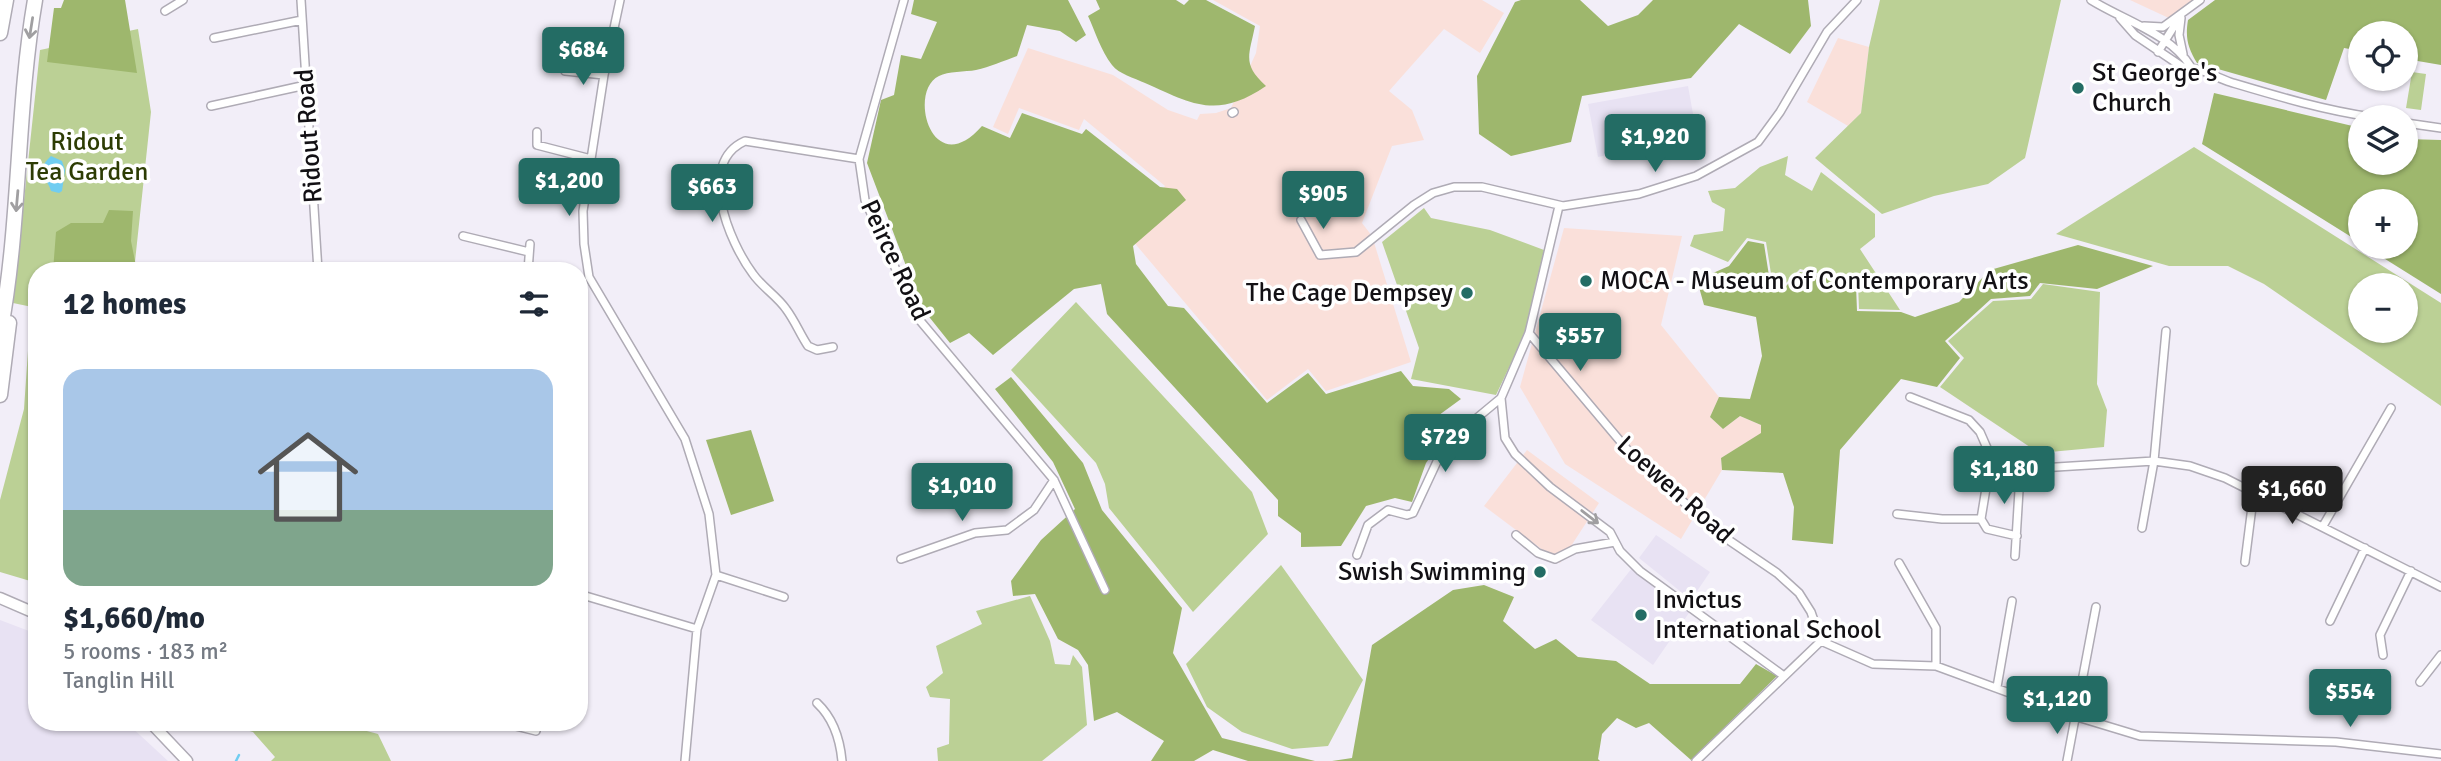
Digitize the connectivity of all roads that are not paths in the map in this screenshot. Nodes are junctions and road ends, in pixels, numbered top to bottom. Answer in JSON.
{"nodes":[{"id":1,"x":6,"y":0,"type":"edge"},
{"id":2,"x":36,"y":0,"type":"edge"},
{"id":3,"x":183,"y":0,"type":"edge"},
{"id":4,"x":301,"y":0,"type":"edge"},
{"id":5,"x":620,"y":0,"type":"edge"},
{"id":6,"x":904,"y":0,"type":"edge"},
{"id":7,"x":1857,"y":0,"type":"edge"},
{"id":8,"x":2091,"y":0,"type":"edge"},
{"id":9,"x":2200,"y":0,"type":"edge"},
{"id":10,"x":165,"y":11,"type":"dead end"},
{"id":11,"x":2181,"y":17,"type":"junction"},
{"id":12,"x":2120,"y":19,"type":"junction"},
{"id":13,"x":302,"y":20,"type":"junction"},
{"id":14,"x":2140,"y":26,"type":"junction"},
{"id":15,"x":0,"y":33,"type":"edge"},
{"id":16,"x":214,"y":38,"type":"dead end"},
{"id":17,"x":2165,"y":42,"type":"junction"},
{"id":18,"x":2158,"y":52,"type":"junction"},
{"id":19,"x":2185,"y":57,"type":"junction"},
{"id":20,"x":2191,"y":67,"type":"junction"},
{"id":21,"x":565,"y":71,"type":"dead end"},
{"id":22,"x":604,"y":75,"type":"junction"},
{"id":23,"x":306,"y":85,"type":"junction"},
{"id":24,"x":211,"y":106,"type":"dead end"},
{"id":25,"x":2348,"y":113,"type":"edge"},
{"id":26,"x":2418,"y":125,"type":"edge"},
{"id":27,"x":2441,"y":128,"type":"edge"},
{"id":28,"x":537,"y":132,"type":"dead end"},
{"id":29,"x":591,"y":159,"type":"junction"},
{"id":30,"x":859,"y":159,"type":"junction"},
{"id":31,"x":1559,"y":206,"type":"junction"},
{"id":32,"x":1301,"y":220,"type":"dead end"},
{"id":33,"x":463,"y":236,"type":"dead end"},
{"id":34,"x":317,"y":262,"type":"edge"},
{"id":35,"x":529,"y":262,"type":"edge"},
{"id":36,"x":587,"y":262,"type":"edge"},
{"id":37,"x":588,"y":269,"type":"edge"},
{"id":38,"x":589,"y":277,"type":"joint"},
{"id":39,"x":9,"y":286,"type":"junction"},
{"id":40,"x":2166,"y":331,"type":"dead end"},
{"id":41,"x":0,"y":333,"type":"edge"},
{"id":42,"x":1529,"y":333,"type":"junction"},
{"id":43,"x":833,"y":347,"type":"dead end"},
{"id":44,"x":0,"y":396,"type":"edge"},
{"id":45,"x":1910,"y":397,"type":"dead end"},
{"id":46,"x":1501,"y":398,"type":"junction"},
{"id":47,"x":2391,"y":408,"type":"dead end"},
{"id":48,"x":2154,"y":461,"type":"junction"},
{"id":49,"x":1994,"y":464,"type":"junction"},
{"id":50,"x":2020,"y":474,"type":"junction"},
{"id":51,"x":1054,"y":480,"type":"junction"},
{"id":52,"x":2254,"y":491,"type":"junction"},
{"id":53,"x":1897,"y":514,"type":"dead end"},
{"id":54,"x":1981,"y":519,"type":"junction"},
{"id":55,"x":2323,"y":526,"type":"junction"},
{"id":56,"x":2142,"y":528,"type":"dead end"},
{"id":57,"x":1516,"y":536,"type":"dead end"},
{"id":58,"x":2017,"y":536,"type":"junction"},
{"id":59,"x":1615,"y":542,"type":"junction"},
{"id":60,"x":2365,"y":548,"type":"junction"},
{"id":61,"x":1357,"y":555,"type":"dead end"},
{"id":62,"x":2015,"y":556,"type":"dead end"},
{"id":63,"x":901,"y":559,"type":"dead end"},
{"id":64,"x":2245,"y":562,"type":"dead end"},
{"id":65,"x":1899,"y":563,"type":"dead end"},
{"id":66,"x":2411,"y":571,"type":"junction"},
{"id":67,"x":716,"y":575,"type":"junction"},
{"id":68,"x":2441,"y":587,"type":"edge"},
{"id":69,"x":1105,"y":590,"type":"dead end"},
{"id":70,"x":588,"y":597,"type":"edge"},
{"id":71,"x":784,"y":597,"type":"dead end"},
{"id":72,"x":0,"y":598,"type":"edge"},
{"id":73,"x":2012,"y":601,"type":"dead end"},
{"id":74,"x":2096,"y":607,"type":"dead end"},
{"id":75,"x":28,"y":610,"type":"edge"},
{"id":76,"x":2330,"y":621,"type":"dead end"},
{"id":77,"x":697,"y":629,"type":"junction"},
{"id":78,"x":1821,"y":641,"type":"junction"},
{"id":79,"x":2383,"y":655,"type":"dead end"},
{"id":80,"x":2441,"y":655,"type":"edge"},
{"id":81,"x":1936,"y":666,"type":"junction"},
{"id":82,"x":1784,"y":676,"type":"junction"},
{"id":83,"x":2420,"y":682,"type":"dead end"},
{"id":84,"x":1997,"y":687,"type":"junction"},
{"id":85,"x":817,"y":703,"type":"dead end"},
{"id":86,"x":2076,"y":716,"type":"junction"},
{"id":87,"x":159,"y":731,"type":"edge"},
{"id":88,"x":2441,"y":754,"type":"edge"},
{"id":89,"x":187,"y":761,"type":"edge"},
{"id":90,"x":685,"y":761,"type":"edge"},
{"id":91,"x":842,"y":761,"type":"edge"},
{"id":92,"x":1696,"y":761,"type":"edge"},
{"id":93,"x":2067,"y":761,"type":"edge"}],
"edges":[{"from":1,"to":15,"type":"highway"},
{"from":2,"to":39,"type":"highway","one_way":true},
{"from":3,"to":10,"type":"street"},
{"from":4,"to":13,"type":"street","name":"Ridout Road"},
{"from":5,"to":22,"type":"street"},
{"from":6,"to":30,"type":"street","name":"Peirce Road"},
{"from":7,"to":31,"type":"street"},
{"from":8,"to":12,"type":"street"},
{"from":9,"to":11,"type":"street"},
{"from":11,"to":14,"type":"street"},
{"from":11,"to":17,"type":"street"},
{"from":11,"to":19,"type":"street"},
{"from":12,"to":14,"type":"street"},
{"from":12,"to":18,"type":"street"},
{"from":13,"to":16,"type":"street"},
{"from":13,"to":23,"type":"street","name":"Ridout Road"},
{"from":14,"to":17,"type":"street"},
{"from":17,"to":18,"type":"street"},
{"from":17,"to":19,"type":"street"},
{"from":18,"to":20,"type":"street"},
{"from":19,"to":20,"type":"street"},
{"from":20,"to":25,"type":"street"},
{"from":21,"to":22,"type":"street"},
{"from":22,"to":29,"type":"street"},
{"from":23,"to":24,"type":"street"},
{"from":23,"to":34,"type":"street","name":"Ridout Road"},
{"from":26,"to":27,"type":"street"},
{"from":28,"to":29,"type":"street"},
{"from":29,"to":36,"type":"street"},
{"from":30,"to":43,"type":"street"},
{"from":30,"to":51,"type":"street","name":"Peirce Road"},
{"from":31,"to":32,"type":"street"},
{"from":31,"to":42,"type":"street"},
{"from":33,"to":35,"type":"street"},
{"from":37,"to":38,"type":"street"},
{"from":38,"to":67,"type":"street"},
{"from":39,"to":41,"type":"highway"},
{"from":39,"to":44,"type":"highway"},
{"from":40,"to":48,"type":"street"},
{"from":42,"to":46,"type":"street"},
{"from":42,"to":78,"type":"street","name":"Loewen Road"},
{"from":45,"to":49,"type":"street"},
{"from":46,"to":59,"type":"street","one_way":true},
{"from":46,"to":61,"type":"street"},
{"from":47,"to":55,"type":"street"},
{"from":48,"to":50,"type":"street"},
{"from":48,"to":52,"type":"street"},
{"from":48,"to":56,"type":"street"},
{"from":49,"to":50,"type":"street"},
{"from":49,"to":54,"type":"street"},
{"from":50,"to":58,"type":"street"},
{"from":51,"to":63,"type":"street"},
{"from":51,"to":69,"type":"street","name":"Peirce Road"},
{"from":52,"to":55,"type":"street"},
{"from":52,"to":64,"type":"street"},
{"from":53,"to":54,"type":"street"},
{"from":54,"to":58,"type":"street"},
{"from":55,"to":60,"type":"street"},
{"from":57,"to":59,"type":"street"},
{"from":58,"to":62,"type":"street"},
{"from":59,"to":82,"type":"street"},
{"from":60,"to":66,"type":"street"},
{"from":60,"to":76,"type":"street"},
{"from":65,"to":81,"type":"street"},
{"from":66,"to":68,"type":"street"},
{"from":66,"to":79,"type":"street"},
{"from":67,"to":71,"type":"street"},
{"from":67,"to":77,"type":"street"},
{"from":70,"to":77,"type":"street"},
{"from":72,"to":75,"type":"street"},
{"from":73,"to":84,"type":"street"},
{"from":74,"to":86,"type":"street"},
{"from":77,"to":90,"type":"street"},
{"from":78,"to":81,"type":"street"},
{"from":78,"to":82,"type":"street"},
{"from":80,"to":83,"type":"street"},
{"from":81,"to":84,"type":"street"},
{"from":82,"to":92,"type":"street"},
{"from":84,"to":86,"type":"street"},
{"from":85,"to":91,"type":"street"},
{"from":86,"to":88,"type":"street"},
{"from":86,"to":93,"type":"street"},
{"from":87,"to":89,"type":"street"}]}
